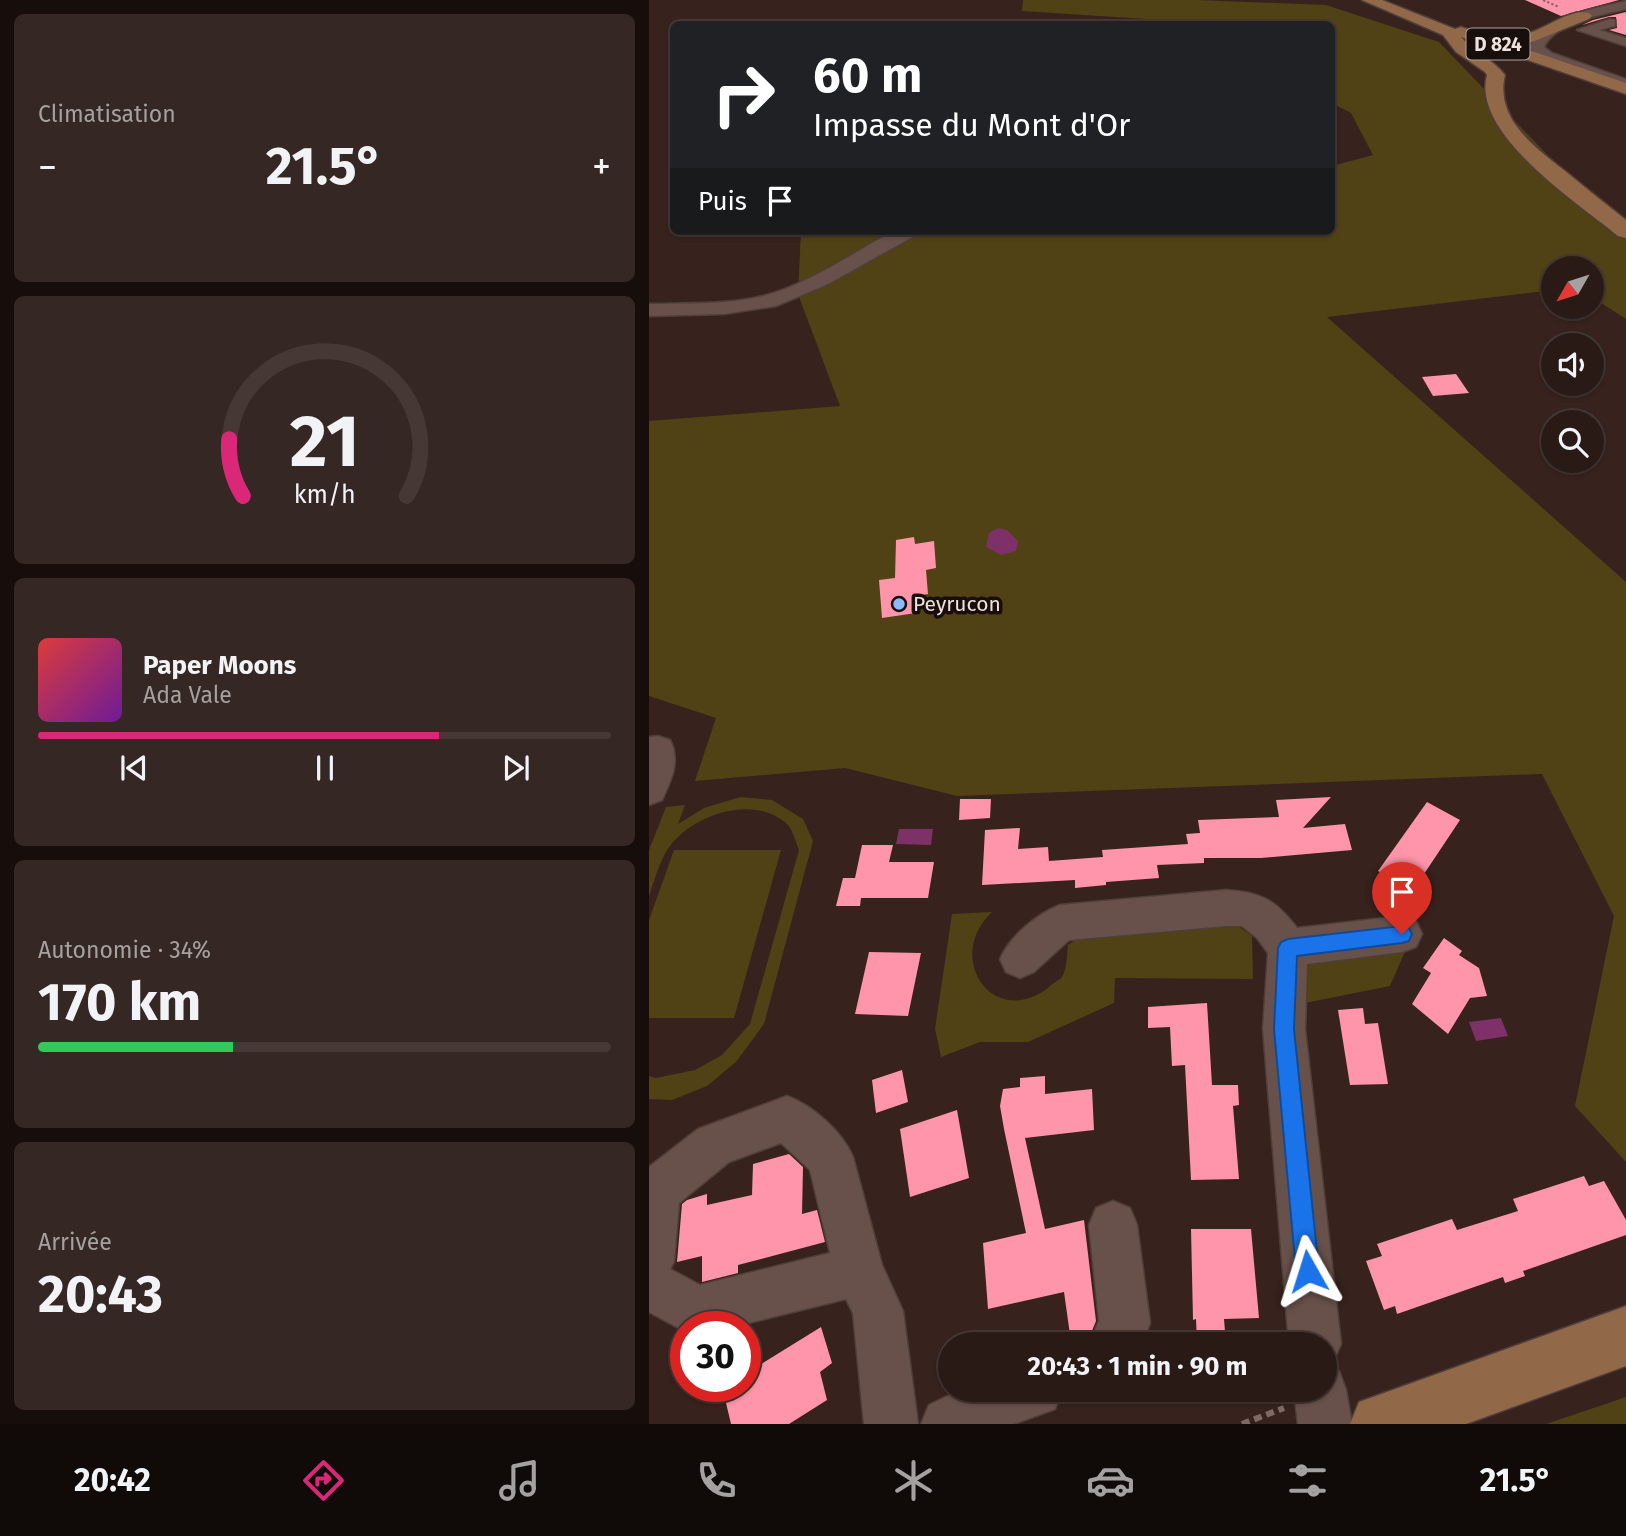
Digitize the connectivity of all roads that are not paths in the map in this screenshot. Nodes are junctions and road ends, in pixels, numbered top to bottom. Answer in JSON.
{"nodes":[{"id":1,"x":1369,"y":0,"type":"edge"},
{"id":2,"x":1383,"y":0,"type":"edge"},
{"id":3,"x":1626,"y":5,"type":"edge"},
{"id":4,"x":1606,"y":10,"type":"junction"},
{"id":5,"x":1626,"y":18,"type":"edge"},
{"id":6,"x":1583,"y":26,"type":"junction"},
{"id":7,"x":1626,"y":43,"type":"edge"},
{"id":8,"x":1605,"y":52,"type":"dead end"},
{"id":9,"x":1626,"y":86,"type":"edge"},
{"id":10,"x":1626,"y":231,"type":"edge"},
{"id":11,"x":901,"y":235,"type":"edge"},
{"id":12,"x":649,"y":310,"type":"edge"},
{"id":13,"x":649,"y":751,"type":"edge"},
{"id":14,"x":649,"y":790,"type":"edge"},
{"id":15,"x":1402,"y":934,"type":"dead end"},
{"id":16,"x":1288,"y":948,"type":"junction"},
{"id":17,"x":1020,"y":959,"type":"dead end"},
{"id":18,"x":1113,"y":1224,"type":"dead end"},
{"id":19,"x":649,"y":1262,"type":"edge"},
{"id":20,"x":859,"y":1271,"type":"junction"},
{"id":21,"x":649,"y":1285,"type":"edge"},
{"id":22,"x":1121,"y":1332,"type":"edge"},
{"id":23,"x":1314,"y":1332,"type":"edge"},
{"id":24,"x":1626,"y":1336,"type":"edge"},
{"id":25,"x":1001,"y":1402,"type":"edge"},
{"id":26,"x":1322,"y":1402,"type":"edge"},
{"id":27,"x":891,"y":1424,"type":"edge"},
{"id":28,"x":948,"y":1424,"type":"edge"},
{"id":29,"x":1325,"y":1424,"type":"edge"},
{"id":30,"x":1381,"y":1424,"type":"edge"}],
"edges":[{"from":1,"to":9,"type":"main road","number":"D 824"},
{"from":1,"to":10,"type":"main road"},
{"from":2,"to":6,"type":"main road"},
{"from":3,"to":4,"type":"street"},
{"from":4,"to":5,"type":"street"},
{"from":4,"to":6,"type":"street"},
{"from":5,"to":6,"type":"street"},
{"from":6,"to":7,"type":"street"},
{"from":6,"to":8,"type":"street"},
{"from":6,"to":9,"type":"street"},
{"from":11,"to":12,"type":"street"},
{"from":13,"to":14,"type":"street"},
{"from":15,"to":16,"type":"street"},
{"from":16,"to":17,"type":"street"},
{"from":16,"to":23,"type":"street"},
{"from":18,"to":22,"type":"street"},
{"from":19,"to":20,"type":"street"},
{"from":20,"to":21,"type":"street"},
{"from":20,"to":27,"type":"street"},
{"from":24,"to":30,"type":"main road"},
{"from":25,"to":28,"type":"street"},
{"from":26,"to":29,"type":"street"}]}
